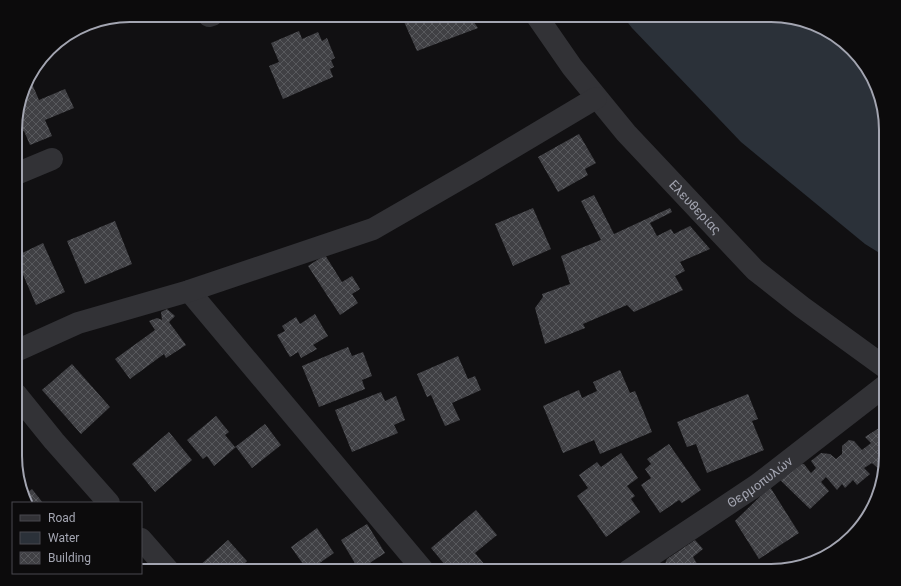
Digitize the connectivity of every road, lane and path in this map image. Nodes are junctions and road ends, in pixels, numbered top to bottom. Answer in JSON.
{"nodes":[{"id":1,"x":541,"y":22,"type":"edge"},
{"id":2,"x":596,"y":98,"type":"junction"},
{"id":3,"x":52,"y":159,"type":"dead end"},
{"id":4,"x":22,"y":172,"type":"edge"},
{"id":5,"x":189,"y":291,"type":"junction"},
{"id":6,"x":22,"y":348,"type":"edge"},
{"id":7,"x":879,"y":363,"type":"edge"},
{"id":8,"x":879,"y":390,"type":"edge"},
{"id":9,"x":22,"y":401,"type":"edge"},
{"id":10,"x":108,"y":502,"type":"edge"},
{"id":11,"x":142,"y":540,"type":"edge"},
{"id":12,"x":163,"y":564,"type":"edge"},
{"id":13,"x":418,"y":564,"type":"edge"},
{"id":14,"x":638,"y":564,"type":"edge"}],
"edges":[{"from":1,"to":2,"type":"street","name":"Ελευθερίας"},
{"from":2,"to":5,"type":"street"},
{"from":2,"to":7,"type":"street","name":"Ελευθερίας"},
{"from":3,"to":4,"type":"street"},
{"from":5,"to":6,"type":"street"},
{"from":5,"to":13,"type":"street"},
{"from":8,"to":14,"type":"street","name":"Θερμοπυλών"},
{"from":9,"to":10,"type":"street"},
{"from":11,"to":12,"type":"street"}]}
